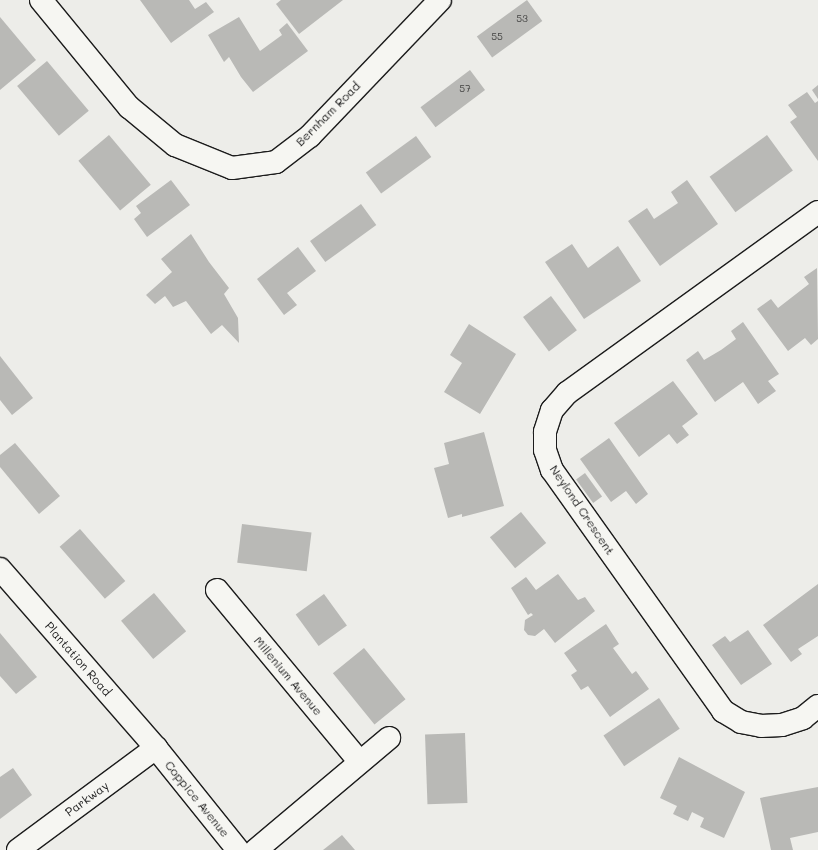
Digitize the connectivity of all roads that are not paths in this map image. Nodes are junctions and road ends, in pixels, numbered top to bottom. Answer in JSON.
{"nodes":[{"id":1,"x":41,"y":0,"type":"edge"},
{"id":2,"x":440,"y":0,"type":"edge"},
{"id":3,"x":818,"y":212,"type":"edge"},
{"id":4,"x":0,"y":569,"type":"edge"},
{"id":5,"x":217,"y":590,"type":"dead end"},
{"id":6,"x":818,"y":706,"type":"edge"},
{"id":7,"x":389,"y":738,"type":"dead end"},
{"id":8,"x":156,"y":748,"type":"junction"},
{"id":9,"x":359,"y":761,"type":"junction"},
{"id":10,"x":18,"y":850,"type":"edge"},
{"id":11,"x":238,"y":850,"type":"edge"},
{"id":12,"x":256,"y":850,"type":"edge"}],
"edges":[{"from":1,"to":2,"type":"street","name":"Bernham Road"},
{"from":3,"to":6,"type":"street","name":"Neylond Crescent"},
{"from":4,"to":8,"type":"street","name":"Plantation Road"},
{"from":5,"to":9,"type":"street","name":"Millenium Avenue"},
{"from":7,"to":9,"type":"street"},
{"from":8,"to":10,"type":"street","name":"Parkway"},
{"from":8,"to":11,"type":"street","name":"Coppice Avenue"},
{"from":9,"to":12,"type":"street"}]}
